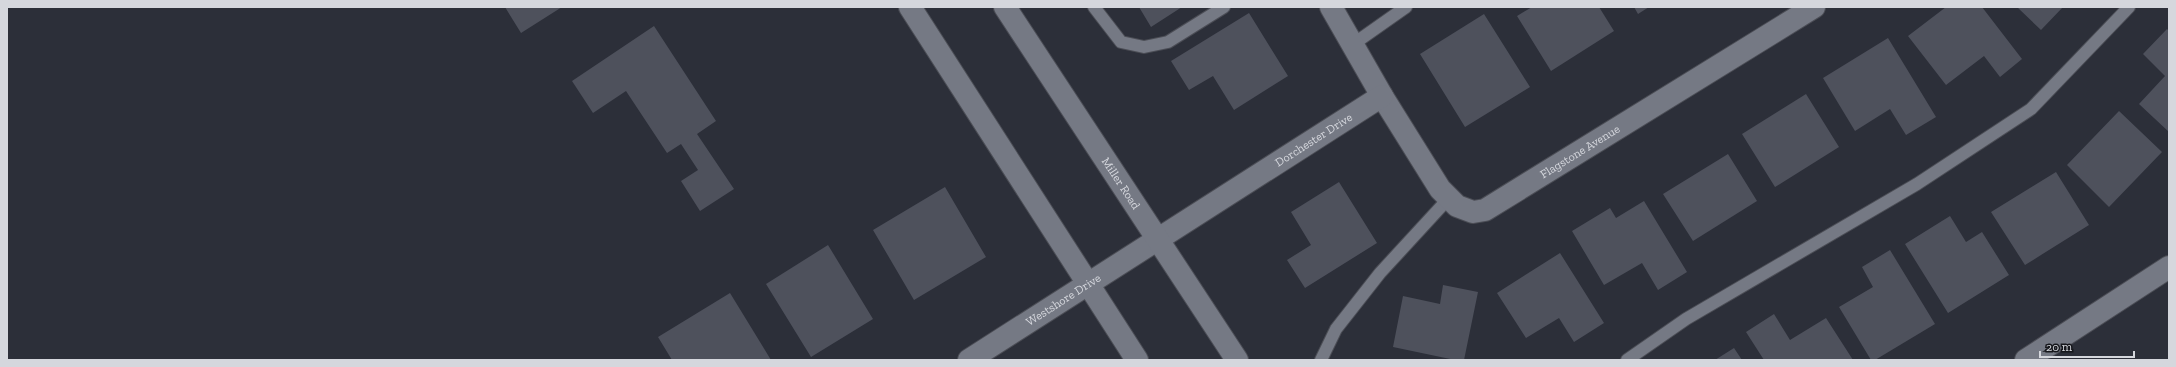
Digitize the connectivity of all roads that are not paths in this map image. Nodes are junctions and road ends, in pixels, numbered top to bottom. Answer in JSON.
{"nodes":[{"id":1,"x":910,"y":7,"type":"edge"},
{"id":2,"x":1005,"y":7,"type":"edge"},
{"id":3,"x":1094,"y":7,"type":"edge"},
{"id":4,"x":1224,"y":7,"type":"edge"},
{"id":5,"x":1331,"y":7,"type":"edge"},
{"id":6,"x":1406,"y":7,"type":"edge"},
{"id":7,"x":1814,"y":7,"type":"edge"},
{"id":8,"x":2129,"y":7,"type":"edge"},
{"id":9,"x":1352,"y":45,"type":"junction"},
{"id":10,"x":1382,"y":96,"type":"junction"},
{"id":11,"x":1449,"y":198,"type":"junction"},
{"id":12,"x":1159,"y":240,"type":"junction"},
{"id":13,"x":2169,"y":267,"type":"edge"},
{"id":14,"x":1089,"y":284,"type":"junction"},
{"id":15,"x":969,"y":360,"type":"edge"},
{"id":16,"x":1138,"y":360,"type":"edge"},
{"id":17,"x":1237,"y":360,"type":"edge"},
{"id":18,"x":1321,"y":360,"type":"edge"},
{"id":19,"x":1627,"y":360,"type":"edge"},
{"id":20,"x":2026,"y":360,"type":"edge"}],
"edges":[{"from":1,"to":14,"type":"street"},
{"from":2,"to":12,"type":"street","name":"Miller Road"},
{"from":3,"to":4,"type":"lane"},
{"from":5,"to":9,"type":"street"},
{"from":6,"to":9,"type":"lane"},
{"from":7,"to":11,"type":"street","name":"Flagstone Avenue"},
{"from":8,"to":19,"type":"lane"},
{"from":9,"to":10,"type":"street"},
{"from":10,"to":11,"type":"street","name":"Flagstone Avenue"},
{"from":10,"to":12,"type":"street","name":"Dorchester Drive"},
{"from":11,"to":18,"type":"lane"},
{"from":12,"to":14,"type":"street","name":"Westshore Drive"},
{"from":12,"to":17,"type":"street","name":"Miller Road"},
{"from":13,"to":20,"type":"street"},
{"from":14,"to":15,"type":"street","name":"Westshore Drive"},
{"from":14,"to":16,"type":"street"}]}
